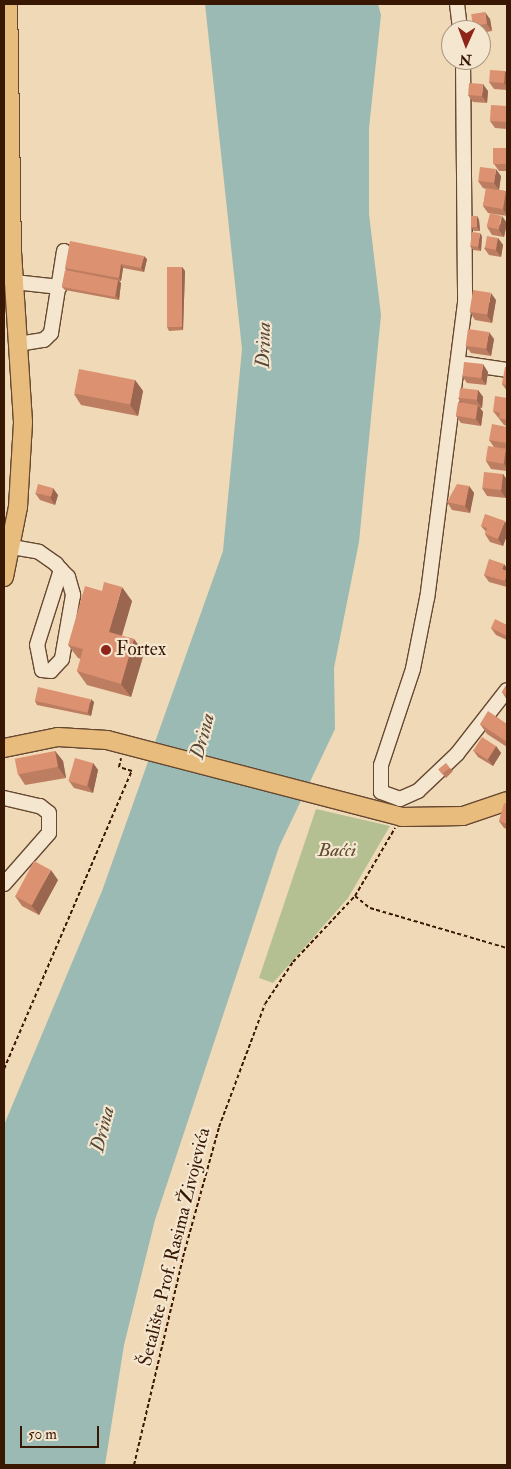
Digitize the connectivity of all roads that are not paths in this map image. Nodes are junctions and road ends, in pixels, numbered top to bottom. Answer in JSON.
{"nodes":[{"id":1,"x":8,"y":4,"type":"edge"},
{"id":2,"x":457,"y":4,"type":"edge"},
{"id":3,"x":459,"y":20,"type":"edge"},
{"id":4,"x":463,"y":70,"type":"edge"},
{"id":5,"x":64,"y":252,"type":"dead end"},
{"id":6,"x":14,"y":282,"type":"junction"},
{"id":7,"x":60,"y":287,"type":"junction"},
{"id":8,"x":18,"y":344,"type":"junction"},
{"id":9,"x":458,"y":363,"type":"junction"},
{"id":10,"x":507,"y":370,"type":"edge"},
{"id":11,"x":12,"y":547,"type":"junction"},
{"id":12,"x":61,"y":570,"type":"junction"},
{"id":13,"x":4,"y":577,"type":"edge"},
{"id":14,"x":507,"y":690,"type":"edge"},
{"id":15,"x":4,"y":748,"type":"edge"},
{"id":16,"x":4,"y":798,"type":"edge"},
{"id":17,"x":507,"y":802,"type":"edge"},
{"id":18,"x":381,"y":803,"type":"junction"},
{"id":19,"x":4,"y":884,"type":"edge"}],
"edges":[{"from":1,"to":6,"type":"main road"},
{"from":2,"to":3,"type":"street"},
{"from":4,"to":9,"type":"street"},
{"from":5,"to":7,"type":"street"},
{"from":6,"to":7,"type":"street"},
{"from":6,"to":8,"type":"main road"},
{"from":7,"to":8,"type":"street"},
{"from":8,"to":11,"type":"main road"},
{"from":9,"to":10,"type":"street"},
{"from":9,"to":18,"type":"street"},
{"from":11,"to":12,"type":"street"},
{"from":11,"to":13,"type":"main road"},
{"from":12,"to":12,"type":"street"},
{"from":14,"to":18,"type":"street"},
{"from":15,"to":18,"type":"main road"},
{"from":16,"to":19,"type":"street"},
{"from":17,"to":18,"type":"main road"}]}
